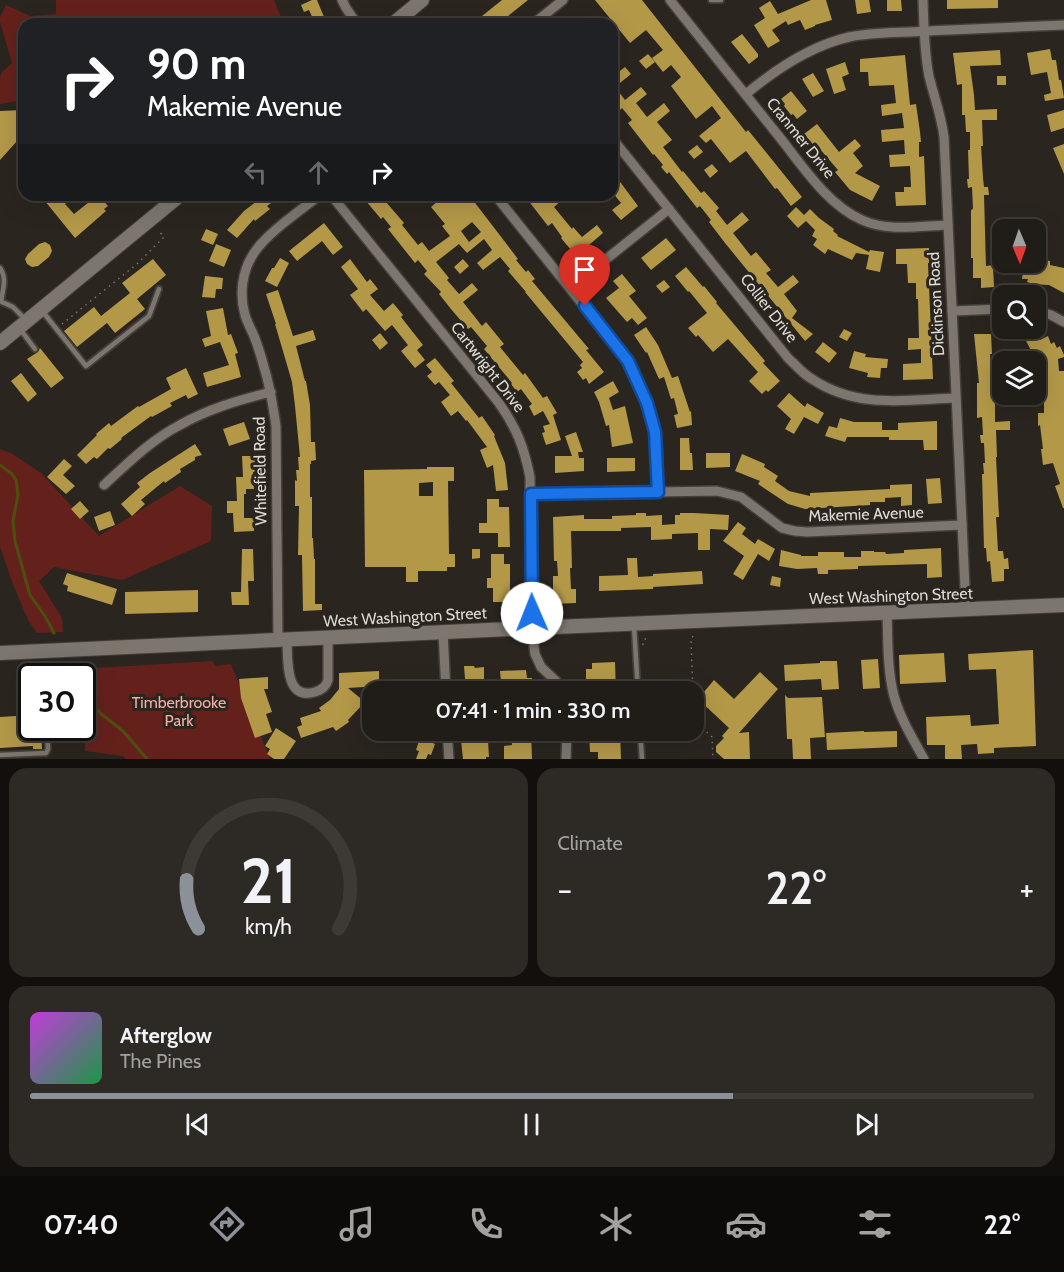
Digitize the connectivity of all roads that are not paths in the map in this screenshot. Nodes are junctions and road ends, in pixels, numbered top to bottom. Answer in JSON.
{"nodes":[{"id":1,"x":342,"y":0,"type":"edge"},
{"id":2,"x":422,"y":0,"type":"edge"},
{"id":3,"x":563,"y":0,"type":"edge"},
{"id":4,"x":670,"y":0,"type":"edge"},
{"id":5,"x":923,"y":0,"type":"edge"},
{"id":6,"x":353,"y":18,"type":"edge"},
{"id":7,"x":400,"y":18,"type":"edge"},
{"id":8,"x":540,"y":18,"type":"edge"},
{"id":9,"x":1064,"y":25,"type":"edge"},
{"id":10,"x":924,"y":32,"type":"junction"},
{"id":11,"x":746,"y":94,"type":"junction"},
{"id":12,"x":618,"y":145,"type":"edge"},
{"id":13,"x":173,"y":201,"type":"edge"},
{"id":14,"x":313,"y":201,"type":"edge"},
{"id":15,"x":336,"y":201,"type":"edge"},
{"id":16,"x":500,"y":201,"type":"edge"},
{"id":17,"x":669,"y":209,"type":"junction"},
{"id":18,"x":948,"y":225,"type":"junction"},
{"id":19,"x":0,"y":268,"type":"edge"},
{"id":20,"x":570,"y":288,"type":"junction"},
{"id":21,"x":159,"y":289,"type":"dead end"},
{"id":22,"x":1,"y":301,"type":"edge"},
{"id":23,"x":992,"y":309,"type":"edge"},
{"id":24,"x":41,"y":310,"type":"junction"},
{"id":25,"x":952,"y":311,"type":"junction"},
{"id":26,"x":1046,"y":313,"type":"edge"},
{"id":27,"x":1064,"y":322,"type":"edge"},
{"id":28,"x":23,"y":324,"type":"junction"},
{"id":29,"x":0,"y":343,"type":"edge"},
{"id":30,"x":35,"y":349,"type":"dead end"},
{"id":31,"x":271,"y":392,"type":"junction"},
{"id":32,"x":955,"y":398,"type":"junction"},
{"id":33,"x":104,"y":485,"type":"dead end"},
{"id":34,"x":658,"y":492,"type":"junction"},
{"id":35,"x":531,"y":494,"type":"junction"},
{"id":36,"x":962,"y":525,"type":"junction"},
{"id":37,"x":1064,"y":605,"type":"edge"},
{"id":38,"x":966,"y":609,"type":"junction"},
{"id":39,"x":887,"y":612,"type":"junction"},
{"id":40,"x":634,"y":623,"type":"junction"},
{"id":41,"x":532,"y":628,"type":"junction"},
{"id":42,"x":443,"y":632,"type":"junction"},
{"id":43,"x":328,"y":638,"type":"junction"},
{"id":44,"x":282,"y":640,"type":"junction"},
{"id":45,"x":0,"y":653,"type":"edge"},
{"id":46,"x":445,"y":681,"type":"edge"},
{"id":47,"x":556,"y":681,"type":"edge"},
{"id":48,"x":637,"y":681,"type":"edge"},
{"id":49,"x":47,"y":741,"type":"edge"},
{"id":50,"x":448,"y":741,"type":"edge"},
{"id":51,"x":567,"y":741,"type":"edge"},
{"id":52,"x":641,"y":741,"type":"edge"},
{"id":53,"x":0,"y":755,"type":"edge"},
{"id":54,"x":449,"y":759,"type":"edge"},
{"id":55,"x":566,"y":759,"type":"edge"},
{"id":56,"x":642,"y":759,"type":"edge"},
{"id":57,"x":924,"y":759,"type":"edge"}],
"edges":[{"from":1,"to":6,"type":"street"},
{"from":2,"to":7,"type":"street"},
{"from":3,"to":8,"type":"street"},
{"from":4,"to":11,"type":"street","name":"Cranmer Drive"},
{"from":5,"to":10,"type":"street","name":"Dickinson Road"},
{"from":9,"to":10,"type":"street"},
{"from":10,"to":11,"type":"street"},
{"from":10,"to":18,"type":"street","name":"Dickinson Road"},
{"from":11,"to":18,"type":"street","name":"Cranmer Drive"},
{"from":12,"to":17,"type":"street","name":"Collier Drive"},
{"from":13,"to":24,"type":"street"},
{"from":14,"to":31,"type":"street","name":"Whitefield Road"},
{"from":15,"to":35,"type":"street","name":"Cartwright Drive"},
{"from":16,"to":20,"type":"street"},
{"from":17,"to":20,"type":"street"},
{"from":17,"to":32,"type":"street","name":"Collier Drive"},
{"from":18,"to":25,"type":"street","name":"Dickinson Road"},
{"from":19,"to":22,"type":"lane"},
{"from":20,"to":34,"type":"street"},
{"from":21,"to":24,"type":"lane"},
{"from":22,"to":28,"type":"lane"},
{"from":23,"to":25,"type":"street"},
{"from":24,"to":28,"type":"street"},
{"from":25,"to":32,"type":"street","name":"Dickinson Road"},
{"from":26,"to":27,"type":"street"},
{"from":28,"to":29,"type":"street"},
{"from":28,"to":30,"type":"lane"},
{"from":31,"to":33,"type":"street"},
{"from":31,"to":44,"type":"street","name":"Whitefield Road"},
{"from":32,"to":36,"type":"street","name":"Dickinson Road"},
{"from":34,"to":35,"type":"street","name":"Makemie Avenue"},
{"from":34,"to":36,"type":"street","name":"Makemie Avenue"},
{"from":35,"to":41,"type":"street","name":"Cartwright Drive"},
{"from":36,"to":38,"type":"street","name":"Dickinson Road"},
{"from":37,"to":38,"type":"street","name":"West Washington Street"},
{"from":38,"to":39,"type":"street","name":"West Washington Street"},
{"from":39,"to":40,"type":"street","name":"West Washington Street"},
{"from":39,"to":57,"type":"street"},
{"from":40,"to":41,"type":"street","name":"West Washington Street"},
{"from":40,"to":48,"type":"lane"},
{"from":41,"to":42,"type":"street","name":"West Washington Street"},
{"from":41,"to":47,"type":"street","name":"Cartwright Drive"},
{"from":42,"to":43,"type":"street","name":"West Washington Street"},
{"from":42,"to":46,"type":"street"},
{"from":43,"to":44,"type":"street","name":"West Washington Street"},
{"from":43,"to":44,"type":"street","name":"Whitefield Road"},
{"from":44,"to":45,"type":"street","name":"West Washington Street"},
{"from":49,"to":53,"type":"lane"},
{"from":50,"to":54,"type":"street"},
{"from":51,"to":55,"type":"street"},
{"from":52,"to":56,"type":"lane"}]}
